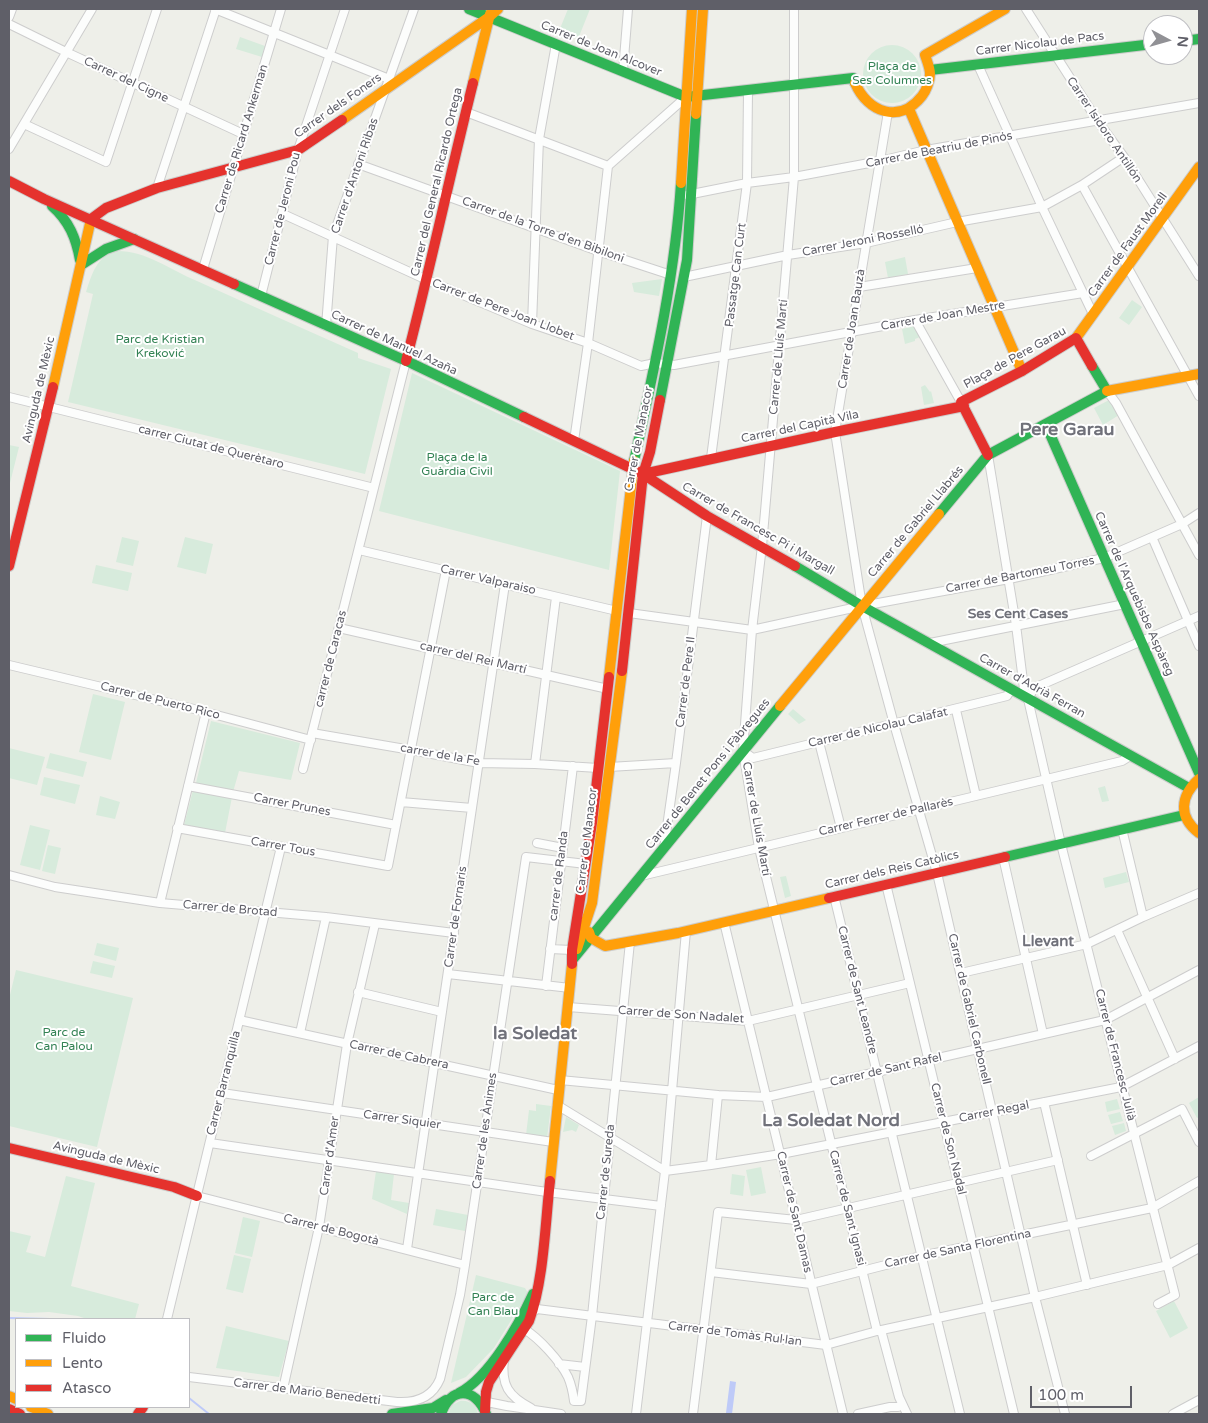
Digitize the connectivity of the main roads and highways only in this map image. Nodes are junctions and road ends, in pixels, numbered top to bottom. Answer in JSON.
{"nodes":[{"id":1,"x":469,"y":9,"type":"edge"},
{"id":2,"x":498,"y":9,"type":"edge"},
{"id":3,"x":692,"y":9,"type":"edge"},
{"id":4,"x":703,"y":9,"type":"edge"},
{"id":5,"x":1004,"y":9,"type":"edge"},
{"id":6,"x":490,"y":13,"type":"edge"},
{"id":7,"x":1143,"y":45,"type":"edge"},
{"id":8,"x":930,"y":70,"type":"junction"},
{"id":9,"x":686,"y":97,"type":"junction"},
{"id":10,"x":697,"y":97,"type":"junction"},
{"id":11,"x":909,"y":109,"type":"junction"},
{"id":12,"x":1199,"y":167,"type":"edge"},
{"id":13,"x":9,"y":181,"type":"edge"},
{"id":14,"x":44,"y":199,"type":"junction"},
{"id":15,"x":91,"y":219,"type":"junction"},
{"id":16,"x":134,"y":239,"type":"junction"},
{"id":17,"x":81,"y":265,"type":"junction"},
{"id":18,"x":1076,"y":338,"type":"junction"},
{"id":19,"x":406,"y":361,"type":"junction"},
{"id":20,"x":1022,"y":371,"type":"junction"},
{"id":21,"x":1199,"y":374,"type":"edge"},
{"id":22,"x":1107,"y":391,"type":"junction"},
{"id":23,"x":963,"y":404,"type":"junction"},
{"id":24,"x":1046,"y":425,"type":"junction"},
{"id":25,"x":988,"y":455,"type":"junction"},
{"id":26,"x":632,"y":468,"type":"junction"},
{"id":27,"x":643,"y":474,"type":"junction"},
{"id":28,"x":9,"y":566,"type":"edge"},
{"id":29,"x":862,"y":606,"type":"junction"},
{"id":30,"x":617,"y":611,"type":"junction"},
{"id":31,"x":623,"y":658,"type":"junction"},
{"id":32,"x":1199,"y":773,"type":"edge"},
{"id":33,"x":1199,"y":779,"type":"edge"},
{"id":34,"x":1189,"y":788,"type":"junction"},
{"id":35,"x":1184,"y":815,"type":"junction"},
{"id":36,"x":1199,"y":834,"type":"edge"},
{"id":37,"x":587,"y":902,"type":"junction"},
{"id":38,"x":609,"y":914,"type":"junction"},
{"id":39,"x":586,"y":921,"type":"junction"},
{"id":40,"x":592,"y":938,"type":"junction"},
{"id":41,"x":605,"y":946,"type":"junction"},
{"id":42,"x":576,"y":952,"type":"junction"},
{"id":43,"x":9,"y":1148,"type":"edge"},
{"id":44,"x":197,"y":1196,"type":"road end"},
{"id":45,"x":539,"y":1274,"type":"junction"},
{"id":46,"x":480,"y":1376,"type":"junction"},
{"id":47,"x":459,"y":1393,"type":"junction"},
{"id":48,"x":446,"y":1400,"type":"junction"},
{"id":49,"x":484,"y":1407,"type":"edge"},
{"id":50,"x":33,"y":1408,"type":"edge"},
{"id":51,"x":9,"y":1409,"type":"edge"},
{"id":52,"x":415,"y":1410,"type":"junction"},
{"id":53,"x":20,"y":1414,"type":"edge"},
{"id":54,"x":48,"y":1414,"type":"edge"},
{"id":55,"x":392,"y":1414,"type":"edge"},
{"id":56,"x":440,"y":1414,"type":"edge"}],
"edges":[{"from":1,"to":6,"type":"main road","name":"Carrer de Joan Alcover"},
{"from":2,"to":6,"type":"main road","name":"Carrer dels Foners"},
{"from":3,"to":9,"type":"main road","name":"Carrer de Manacor"},
{"from":4,"to":10,"type":"main road","name":"Carrer de Manacor"},
{"from":5,"to":8,"type":"main road"},
{"from":6,"to":9,"type":"main road","name":"Carrer de Joan Alcover"},
{"from":6,"to":15,"type":"main road","name":"Carrer dels Foners"},
{"from":6,"to":19,"type":"main road","name":"Carrer del General Ricardo Ortega"},
{"from":7,"to":8,"type":"main road","name":"Carrer Nicolau de Pacs"},
{"from":8,"to":11,"type":"main road"},
{"from":9,"to":10,"type":"main road","name":"Carrer de Joan Alcover"},
{"from":9,"to":26,"type":"main road","name":"Carrer de Manacor"},
{"from":10,"to":11,"type":"main road","name":"Carrer de Joan Alcover"},
{"from":10,"to":27,"type":"main road","name":"Carrer de Manacor"},
{"from":11,"to":20,"type":"main road"},
{"from":12,"to":18,"type":"main road","name":"Carrer de Faust Morell"},
{"from":13,"to":14,"type":"main road","name":"Carrer de Manuel Azaña"},
{"from":14,"to":15,"type":"main road","name":"Carrer de Manuel Azaña"},
{"from":14,"to":17,"type":"main road","name":"Carrer de Manuel Azaña"},
{"from":15,"to":16,"type":"main road","name":"Carrer de Manuel Azaña"},
{"from":15,"to":17,"type":"main road","name":"Avinguda de Mèxic"},
{"from":16,"to":17,"type":"main road"},
{"from":16,"to":19,"type":"main road","name":"Carrer de Manuel Azaña"},
{"from":17,"to":28,"type":"main road","name":"Avinguda de Mèxic"},
{"from":18,"to":20,"type":"main road","name":"Plaça de Pere Garau"},
{"from":18,"to":22,"type":"main road","name":"Plaça de Pere Garau"},
{"from":19,"to":26,"type":"main road","name":"Carrer de Manuel Azaña"},
{"from":20,"to":23,"type":"main road","name":"Plaça de Pere Garau"},
{"from":21,"to":22,"type":"main road"},
{"from":22,"to":24,"type":"main road"},
{"from":23,"to":25,"type":"main road","name":"Plaça de Pere Garau"},
{"from":23,"to":27,"type":"main road","name":"Carrer del Capità Vila"},
{"from":24,"to":25,"type":"main road"},
{"from":24,"to":32,"type":"main road","name":"Carrer de l'Arquebisbe Aspàreg"},
{"from":25,"to":29,"type":"main road","name":"Carrer de Gabriel Llabrés"},
{"from":26,"to":27,"type":"main road","name":"Carrer de Manuel Azaña"},
{"from":26,"to":30,"type":"main road","name":"Carrer de Manacor"},
{"from":27,"to":29,"type":"main road","name":"Carrer de Francesc Pi i Margall"},
{"from":27,"to":31,"type":"main road","name":"Carrer de Manacor"},
{"from":29,"to":34,"type":"main road","name":"Carrer d'Adrià Ferran"},
{"from":29,"to":38,"type":"main road","name":"Carrer de Benet Pons i Fàbregues"},
{"from":30,"to":31,"type":"main road"},
{"from":30,"to":37,"type":"main road","name":"Carrer de Manacor"},
{"from":31,"to":37,"type":"main road","name":"Carrer de Manacor"},
{"from":33,"to":34,"type":"main road"},
{"from":34,"to":35,"type":"main road"},
{"from":35,"to":36,"type":"main road"},
{"from":35,"to":41,"type":"main road","name":"Carrer dels Reis Catòlics"},
{"from":37,"to":38,"type":"main road","name":"Carrer de Manacor"},
{"from":37,"to":39,"type":"main road","name":"Carrer de Manacor"},
{"from":37,"to":42,"type":"main road","name":"Carrer de Manacor"},
{"from":38,"to":40,"type":"main road","name":"Carrer de Benet Pons i Fàbregues"},
{"from":38,"to":41,"type":"main road"},
{"from":39,"to":40,"type":"main road"},
{"from":39,"to":42,"type":"main road","name":"Carrer de Manacor"},
{"from":40,"to":41,"type":"main road"},
{"from":40,"to":42,"type":"main road","name":"Carrer de Benet Pons i Fàbregues"},
{"from":41,"to":42,"type":"main road","name":"Carrer dels Reis Catòlics"},
{"from":42,"to":45,"type":"main road","name":"Carrer de Manacor"},
{"from":43,"to":44,"type":"main road","name":"Avinguda de Mèxic"},
{"from":45,"to":46,"type":"main road","name":"Carrer de Manacor"},
{"from":45,"to":49,"type":"main road","name":"Carrer de Manacor"},
{"from":46,"to":47,"type":"main road","name":"Carrer de Manacor"},
{"from":46,"to":52,"type":"main road"},
{"from":47,"to":48,"type":"main road","name":"Carrer de Manacor"},
{"from":47,"to":49,"type":"main road"},
{"from":48,"to":52,"type":"main road","name":"Carrer de Manacor"},
{"from":48,"to":56,"type":"main road"},
{"from":50,"to":54,"type":"main road"},
{"from":51,"to":53,"type":"main road"},
{"from":52,"to":55,"type":"main road"}]}
